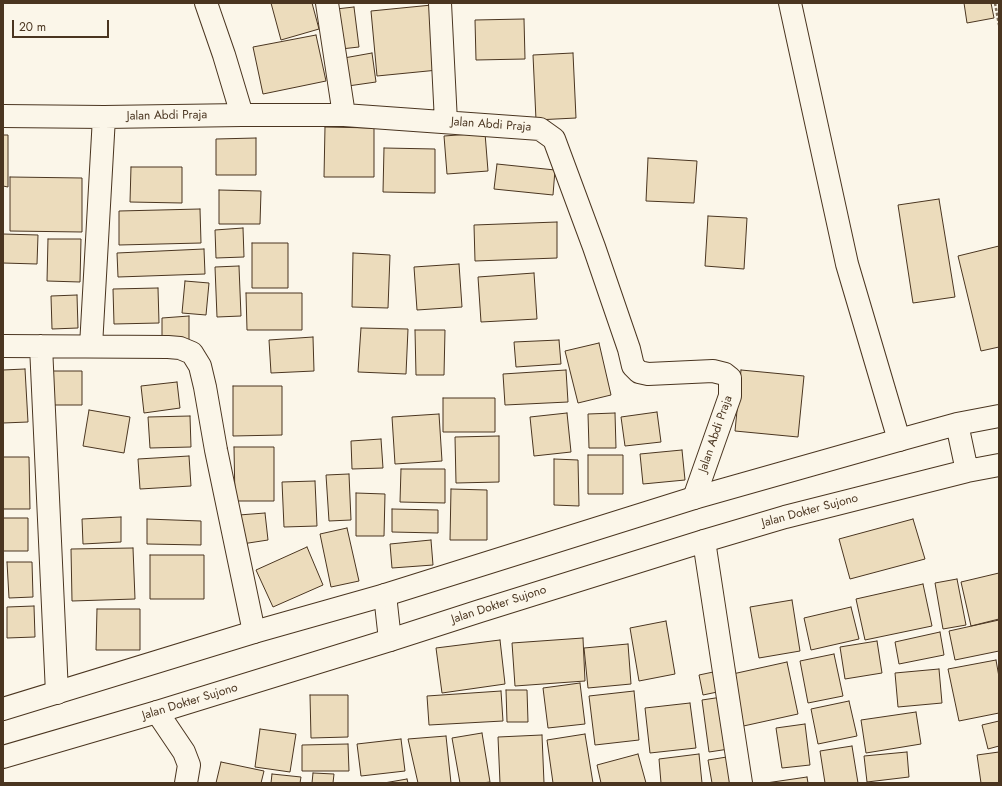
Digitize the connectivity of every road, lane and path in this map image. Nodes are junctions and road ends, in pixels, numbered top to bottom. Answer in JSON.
{"nodes":[{"id":1,"x":206,"y":3,"type":"edge"},
{"id":2,"x":327,"y":3,"type":"edge"},
{"id":3,"x":440,"y":3,"type":"edge"},
{"id":4,"x":790,"y":3,"type":"edge"},
{"id":5,"x":995,"y":3,"type":"edge"},
{"id":6,"x":999,"y":25,"type":"edge"},
{"id":7,"x":242,"y":115,"type":"junction"},
{"id":8,"x":344,"y":115,"type":"junction"},
{"id":9,"x":3,"y":116,"type":"edge"},
{"id":10,"x":104,"y":117,"type":"junction"},
{"id":11,"x":446,"y":122,"type":"junction"},
{"id":12,"x":3,"y":346,"type":"edge"},
{"id":13,"x":41,"y":346,"type":"junction"},
{"id":14,"x":91,"y":346,"type":"junction"},
{"id":15,"x":999,"y":416,"type":"edge"},
{"id":16,"x":957,"y":424,"type":"junction"},
{"id":17,"x":899,"y":440,"type":"junction"},
{"id":18,"x":999,"y":465,"type":"edge"},
{"id":19,"x":967,"y":471,"type":"junction"},
{"id":20,"x":694,"y":498,"type":"junction"},
{"id":21,"x":704,"y":541,"type":"junction"},
{"id":22,"x":385,"y":595,"type":"junction"},
{"id":23,"x":254,"y":632,"type":"junction"},
{"id":24,"x":390,"y":640,"type":"junction"},
{"id":25,"x":57,"y":693,"type":"junction"},
{"id":26,"x":3,"y":709,"type":"edge"},
{"id":27,"x":157,"y":712,"type":"junction"},
{"id":28,"x":3,"y":756,"type":"edge"},
{"id":29,"x":186,"y":783,"type":"edge"},
{"id":30,"x":741,"y":783,"type":"edge"}],
"edges":[{"from":1,"to":7,"type":"main road"},
{"from":2,"to":8,"type":"main road"},
{"from":3,"to":11,"type":"main road"},
{"from":4,"to":17,"type":"main road"},
{"from":5,"to":6,"type":"path"},
{"from":7,"to":8,"type":"main road","name":"Jalan Abdi Praja"},
{"from":7,"to":10,"type":"main road","name":"Jalan Abdi Praja"},
{"from":8,"to":11,"type":"main road","name":"Jalan Abdi Praja"},
{"from":9,"to":10,"type":"main road","name":"Jalan Abdi Praja"},
{"from":10,"to":14,"type":"main road"},
{"from":11,"to":20,"type":"main road","name":"Jalan Abdi Praja"},
{"from":12,"to":13,"type":"main road"},
{"from":13,"to":14,"type":"main road"},
{"from":13,"to":25,"type":"main road"},
{"from":14,"to":23,"type":"main road"},
{"from":15,"to":16,"type":"main road"},
{"from":16,"to":17,"type":"main road"},
{"from":16,"to":19,"type":"main road"},
{"from":17,"to":20,"type":"main road"},
{"from":18,"to":19,"type":"main road","name":"Jalan Dokter Sujono"},
{"from":19,"to":21,"type":"main road","name":"Jalan Dokter Sujono"},
{"from":20,"to":22,"type":"main road"},
{"from":21,"to":24,"type":"main road","name":"Jalan Dokter Sujono"},
{"from":21,"to":30,"type":"main road"},
{"from":22,"to":23,"type":"main road"},
{"from":22,"to":24,"type":"main road"},
{"from":23,"to":25,"type":"main road"},
{"from":24,"to":27,"type":"main road","name":"Jalan Dokter Sujono"},
{"from":25,"to":26,"type":"main road"},
{"from":27,"to":28,"type":"main road","name":"Jalan Dokter Sujono"},
{"from":27,"to":29,"type":"main road"}]}
